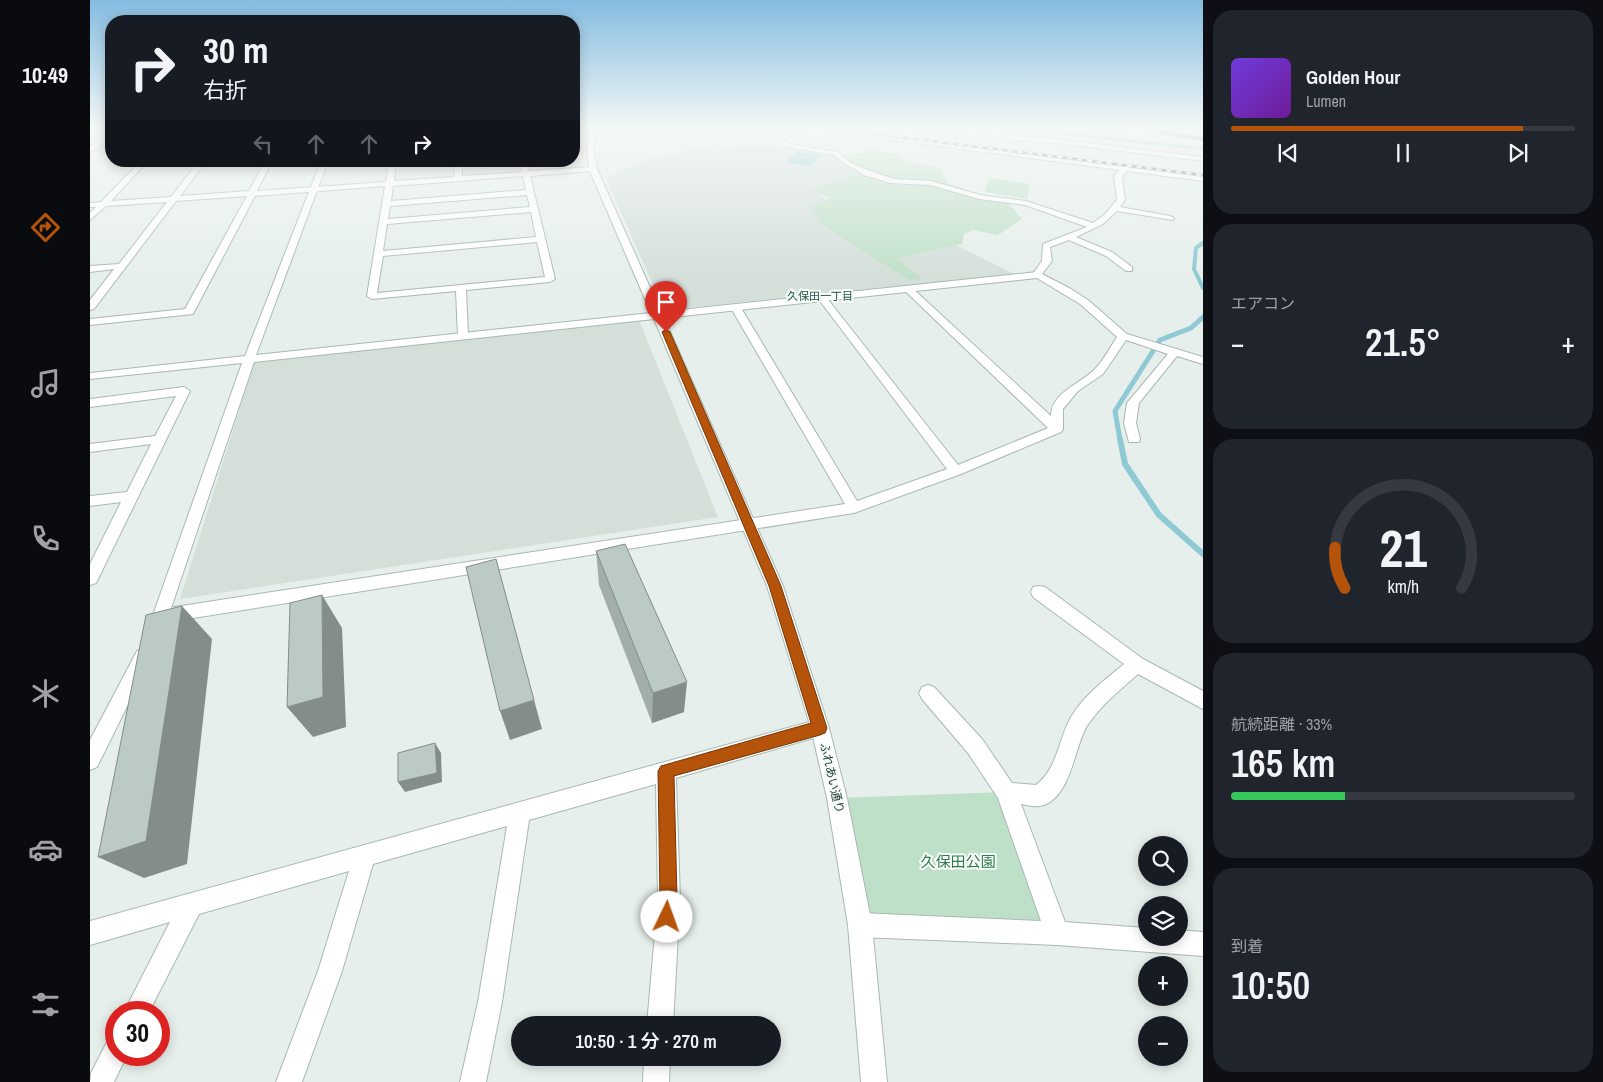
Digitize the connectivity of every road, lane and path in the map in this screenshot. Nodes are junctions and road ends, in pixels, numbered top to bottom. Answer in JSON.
{"nodes":[{"id":1,"x":128,"y":178,"type":"edge"},
{"id":2,"x":189,"y":178,"type":"edge"},
{"id":3,"x":260,"y":178,"type":"edge"},
{"id":4,"x":318,"y":178,"type":"edge"},
{"id":5,"x":390,"y":178,"type":"edge"},
{"id":6,"x":452,"y":178,"type":"edge"},
{"id":7,"x":526,"y":178,"type":"edge"},
{"id":8,"x":597,"y":178,"type":"edge"},
{"id":9,"x":885,"y":178,"type":"edge"},
{"id":10,"x":1118,"y":178,"type":"edge"},
{"id":11,"x":389,"y":184,"type":"junction"},
{"id":12,"x":314,"y":189,"type":"junction"},
{"id":13,"x":530,"y":192,"type":"junction"},
{"id":14,"x":252,"y":193,"type":"junction"},
{"id":15,"x":173,"y":199,"type":"junction"},
{"id":16,"x":104,"y":204,"type":"junction"},
{"id":17,"x":387,"y":204,"type":"junction"},
{"id":18,"x":90,"y":205,"type":"edge"},
{"id":19,"x":1114,"y":208,"type":"junction"},
{"id":20,"x":534,"y":209,"type":"junction"},
{"id":21,"x":90,"y":218,"type":"edge"},
{"id":22,"x":1170,"y":218,"type":"dead end"},
{"id":23,"x":384,"y":222,"type":"junction"},
{"id":24,"x":1093,"y":226,"type":"junction"},
{"id":25,"x":1070,"y":238,"type":"junction"},
{"id":26,"x":541,"y":239,"type":"junction"},
{"id":27,"x":378,"y":254,"type":"junction"},
{"id":28,"x":122,"y":266,"type":"junction"},
{"id":29,"x":90,"y":269,"type":"edge"},
{"id":30,"x":1129,"y":269,"type":"dead end"},
{"id":31,"x":1037,"y":275,"type":"junction"},
{"id":32,"x":461,"y":288,"type":"junction"},
{"id":33,"x":908,"y":289,"type":"junction"},
{"id":34,"x":823,"y":298,"type":"junction"},
{"id":35,"x":90,"y":308,"type":"edge"},
{"id":36,"x":736,"y":308,"type":"junction"},
{"id":37,"x":658,"y":314,"type":"junction"},
{"id":38,"x":90,"y":322,"type":"edge"},
{"id":39,"x":463,"y":336,"type":"junction"},
{"id":40,"x":1123,"y":336,"type":"junction"},
{"id":41,"x":1174,"y":352,"type":"junction"},
{"id":42,"x":249,"y":359,"type":"junction"},
{"id":43,"x":1203,"y":361,"type":"edge"},
{"id":44,"x":90,"y":376,"type":"edge"},
{"id":45,"x":90,"y":403,"type":"edge"},
{"id":46,"x":1057,"y":429,"type":"junction"},
{"id":47,"x":160,"y":439,"type":"junction"},
{"id":48,"x":1134,"y":440,"type":"dead end"},
{"id":49,"x":90,"y":448,"type":"edge"},
{"id":50,"x":956,"y":471,"type":"junction"},
{"id":51,"x":132,"y":496,"type":"junction"},
{"id":52,"x":90,"y":501,"type":"edge"},
{"id":53,"x":854,"y":508,"type":"junction"},
{"id":54,"x":749,"y":523,"type":"junction"},
{"id":55,"x":94,"y":563,"type":"edge"},
{"id":56,"x":90,"y":579,"type":"edge"},
{"id":57,"x":1039,"y":592,"type":"dead end"},
{"id":58,"x":162,"y":616,"type":"junction"},
{"id":59,"x":1137,"y":664,"type":"junction"},
{"id":60,"x":928,"y":693,"type":"dead end"},
{"id":61,"x":1203,"y":701,"type":"edge"},
{"id":62,"x":820,"y":728,"type":"junction"},
{"id":63,"x":90,"y":760,"type":"edge"},
{"id":64,"x":666,"y":771,"type":"junction"},
{"id":65,"x":1006,"y":792,"type":"junction"},
{"id":66,"x":520,"y":812,"type":"junction"},
{"id":67,"x":365,"y":856,"type":"junction"},
{"id":68,"x":192,"y":904,"type":"junction"},
{"id":69,"x":860,"y":925,"type":"junction"},
{"id":70,"x":90,"y":933,"type":"edge"},
{"id":71,"x":1057,"y":933,"type":"junction"},
{"id":72,"x":1203,"y":944,"type":"edge"},
{"id":73,"x":142,"y":1001,"type":"edge"},
{"id":74,"x":661,"y":1016,"type":"edge"},
{"id":75,"x":108,"y":1066,"type":"edge"},
{"id":76,"x":657,"y":1066,"type":"edge"},
{"id":77,"x":100,"y":1082,"type":"edge"},
{"id":78,"x":289,"y":1082,"type":"edge"},
{"id":79,"x":473,"y":1082,"type":"edge"},
{"id":80,"x":656,"y":1082,"type":"edge"},
{"id":81,"x":874,"y":1082,"type":"edge"}],
"edges":[{"from":1,"to":16,"type":"street"},
{"from":2,"to":15,"type":"street"},
{"from":3,"to":14,"type":"street"},
{"from":4,"to":12,"type":"street"},
{"from":5,"to":11,"type":"street"},
{"from":6,"to":11,"type":"street"},
{"from":7,"to":13,"type":"street"},
{"from":8,"to":37,"type":"street","name":"ふれあい通り"},
{"from":9,"to":24,"type":"street"},
{"from":10,"to":19,"type":"street"},
{"from":11,"to":12,"type":"street"},
{"from":11,"to":17,"type":"street"},
{"from":12,"to":14,"type":"street"},
{"from":12,"to":42,"type":"street"},
{"from":13,"to":17,"type":"street"},
{"from":13,"to":20,"type":"street"},
{"from":14,"to":15,"type":"street"},
{"from":14,"to":38,"type":"street"},
{"from":15,"to":16,"type":"street"},
{"from":15,"to":28,"type":"street"},
{"from":16,"to":18,"type":"street"},
{"from":16,"to":21,"type":"street"},
{"from":17,"to":23,"type":"street"},
{"from":19,"to":22,"type":"street"},
{"from":19,"to":24,"type":"street"},
{"from":20,"to":23,"type":"street"},
{"from":20,"to":26,"type":"street"},
{"from":23,"to":27,"type":"street"},
{"from":24,"to":25,"type":"street"},
{"from":25,"to":30,"type":"street"},
{"from":25,"to":31,"type":"street"},
{"from":26,"to":27,"type":"street"},
{"from":26,"to":32,"type":"street"},
{"from":27,"to":32,"type":"street"},
{"from":28,"to":29,"type":"street"},
{"from":28,"to":35,"type":"street"},
{"from":31,"to":33,"type":"street"},
{"from":31,"to":40,"type":"street"},
{"from":32,"to":39,"type":"street"},
{"from":33,"to":34,"type":"street"},
{"from":33,"to":46,"type":"street"},
{"from":34,"to":36,"type":"street"},
{"from":34,"to":50,"type":"street"},
{"from":36,"to":37,"type":"street"},
{"from":36,"to":53,"type":"street"},
{"from":37,"to":39,"type":"street"},
{"from":37,"to":54,"type":"street","name":"ふれあい通り"},
{"from":39,"to":42,"type":"street"},
{"from":40,"to":41,"type":"street"},
{"from":40,"to":46,"type":"street"},
{"from":41,"to":43,"type":"street"},
{"from":41,"to":48,"type":"street"},
{"from":42,"to":44,"type":"street"},
{"from":42,"to":58,"type":"street"},
{"from":45,"to":47,"type":"street"},
{"from":46,"to":50,"type":"street"},
{"from":47,"to":49,"type":"street"},
{"from":47,"to":51,"type":"street"},
{"from":50,"to":53,"type":"street"},
{"from":51,"to":52,"type":"street"},
{"from":51,"to":55,"type":"street"},
{"from":53,"to":54,"type":"street"},
{"from":54,"to":58,"type":"street"},
{"from":54,"to":62,"type":"street","name":"ふれあい通り"},
{"from":55,"to":56,"type":"street"},
{"from":57,"to":59,"type":"street"},
{"from":58,"to":63,"type":"street"},
{"from":59,"to":61,"type":"street"},
{"from":59,"to":65,"type":"street"},
{"from":60,"to":65,"type":"street"},
{"from":62,"to":64,"type":"street"},
{"from":62,"to":69,"type":"street","name":"ふれあい通り"},
{"from":64,"to":66,"type":"street"},
{"from":64,"to":74,"type":"street"},
{"from":65,"to":71,"type":"street"},
{"from":66,"to":67,"type":"street"},
{"from":66,"to":79,"type":"street"},
{"from":67,"to":68,"type":"street"},
{"from":67,"to":78,"type":"street"},
{"from":68,"to":70,"type":"street"},
{"from":68,"to":73,"type":"street"},
{"from":69,"to":71,"type":"street"},
{"from":69,"to":81,"type":"street","name":"ふれあい通り"},
{"from":71,"to":72,"type":"street"},
{"from":75,"to":77,"type":"street"},
{"from":76,"to":80,"type":"street"}]}
